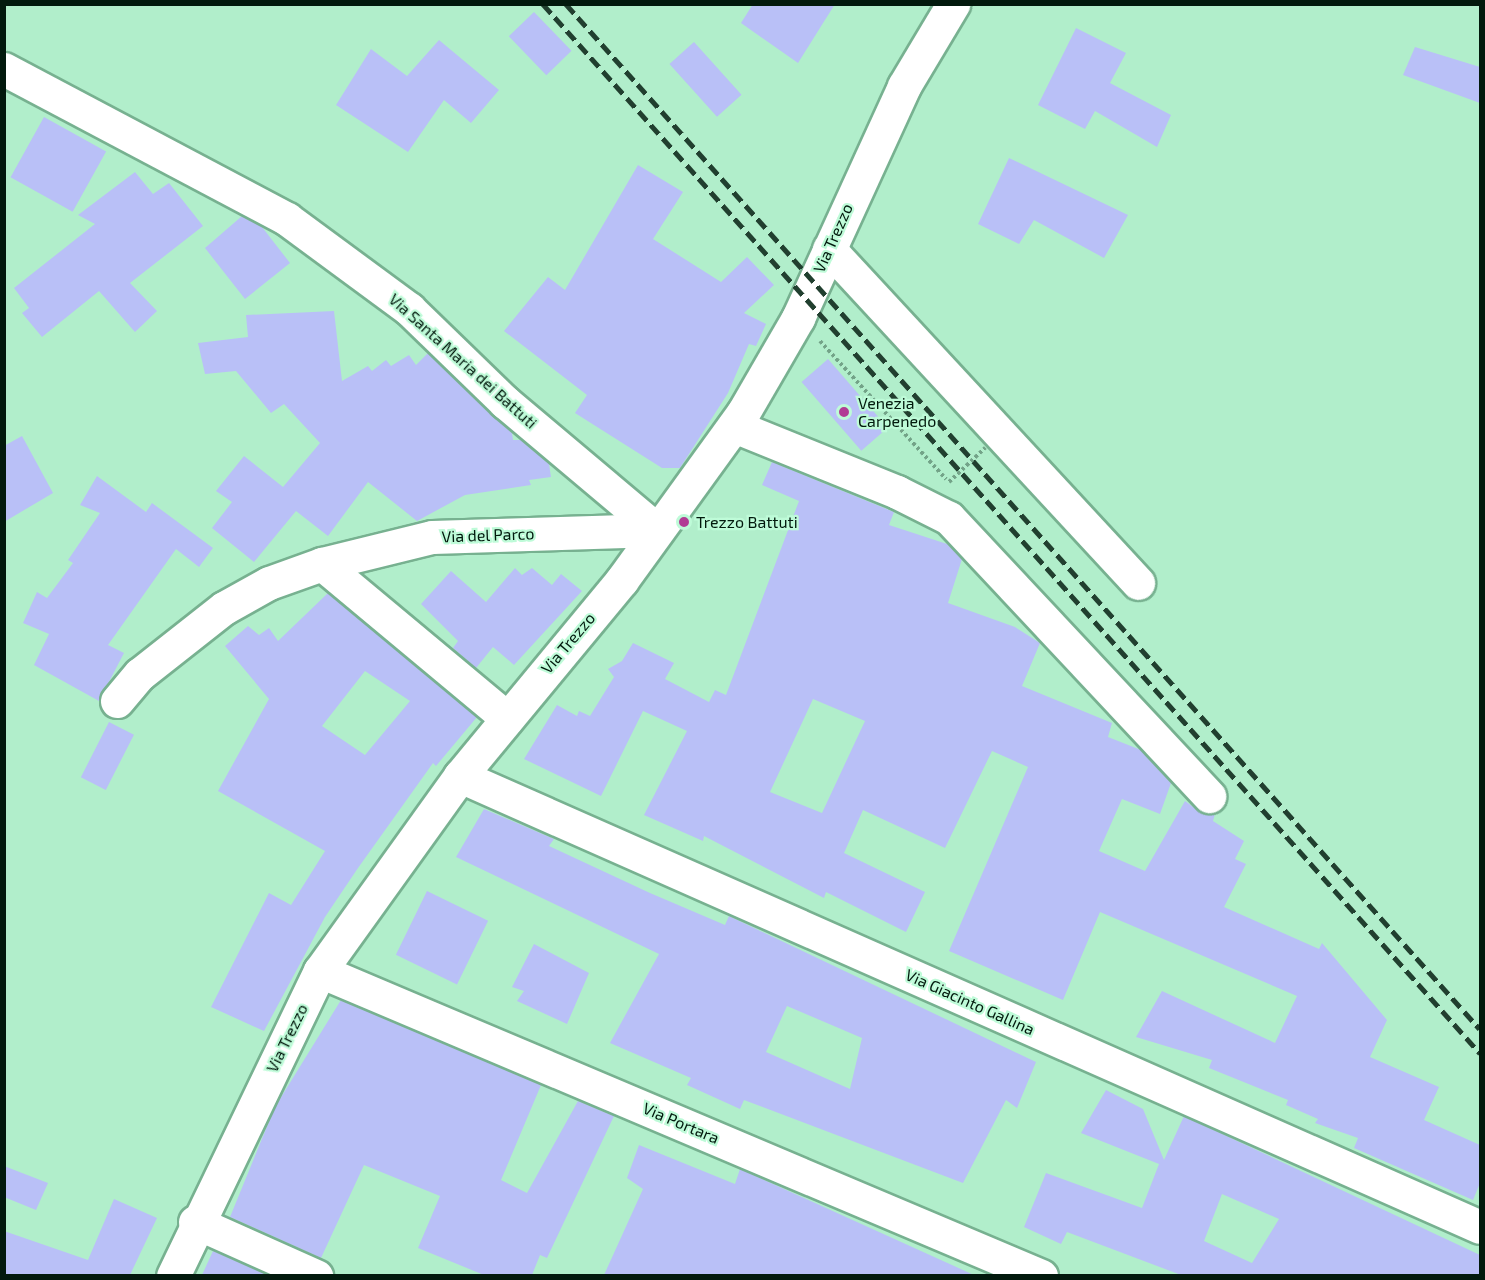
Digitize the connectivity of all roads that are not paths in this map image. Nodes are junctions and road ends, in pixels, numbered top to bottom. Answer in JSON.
{"nodes":[{"id":1,"x":953,"y":4,"type":"edge"},
{"id":2,"x":4,"y":69,"type":"edge"},
{"id":3,"x":829,"y":249,"type":"junction"},
{"id":4,"x":734,"y":426,"type":"junction"},
{"id":5,"x":657,"y":530,"type":"junction"},
{"id":6,"x":322,"y":564,"type":"junction"},
{"id":7,"x":1138,"y":584,"type":"dead end"},
{"id":8,"x":117,"y":700,"type":"dead end"},
{"id":9,"x":507,"y":718,"type":"junction"},
{"id":10,"x":460,"y":776,"type":"junction"},
{"id":11,"x":1209,"y":796,"type":"dead end"},
{"id":12,"x":320,"y":970,"type":"junction"},
{"id":13,"x":195,"y":1222,"type":"junction"},
{"id":14,"x":1480,"y":1227,"type":"edge"},
{"id":15,"x":173,"y":1275,"type":"edge"},
{"id":16,"x":316,"y":1275,"type":"edge"},
{"id":17,"x":1041,"y":1275,"type":"edge"}],
"edges":[{"from":1,"to":3,"type":"street","name":"Via Trezzo"},
{"from":2,"to":5,"type":"street","name":"Via Santa Maria dei Battuti"},
{"from":3,"to":4,"type":"street","name":"Via Trezzo"},
{"from":3,"to":7,"type":"street"},
{"from":4,"to":5,"type":"street","name":"Via Trezzo"},
{"from":4,"to":11,"type":"street"},
{"from":5,"to":6,"type":"street","name":"Via del Parco"},
{"from":5,"to":9,"type":"street","name":"Via Trezzo"},
{"from":6,"to":8,"type":"street","name":"Via del Parco"},
{"from":6,"to":9,"type":"street"},
{"from":9,"to":10,"type":"street","name":"Via Trezzo"},
{"from":10,"to":12,"type":"street","name":"Via Trezzo"},
{"from":10,"to":14,"type":"street","name":"Via Giacinto Gallina"},
{"from":12,"to":13,"type":"street","name":"Via Trezzo"},
{"from":12,"to":17,"type":"street","name":"Via Portara"},
{"from":13,"to":15,"type":"street","name":"Via Trezzo"},
{"from":13,"to":16,"type":"street"}]}
